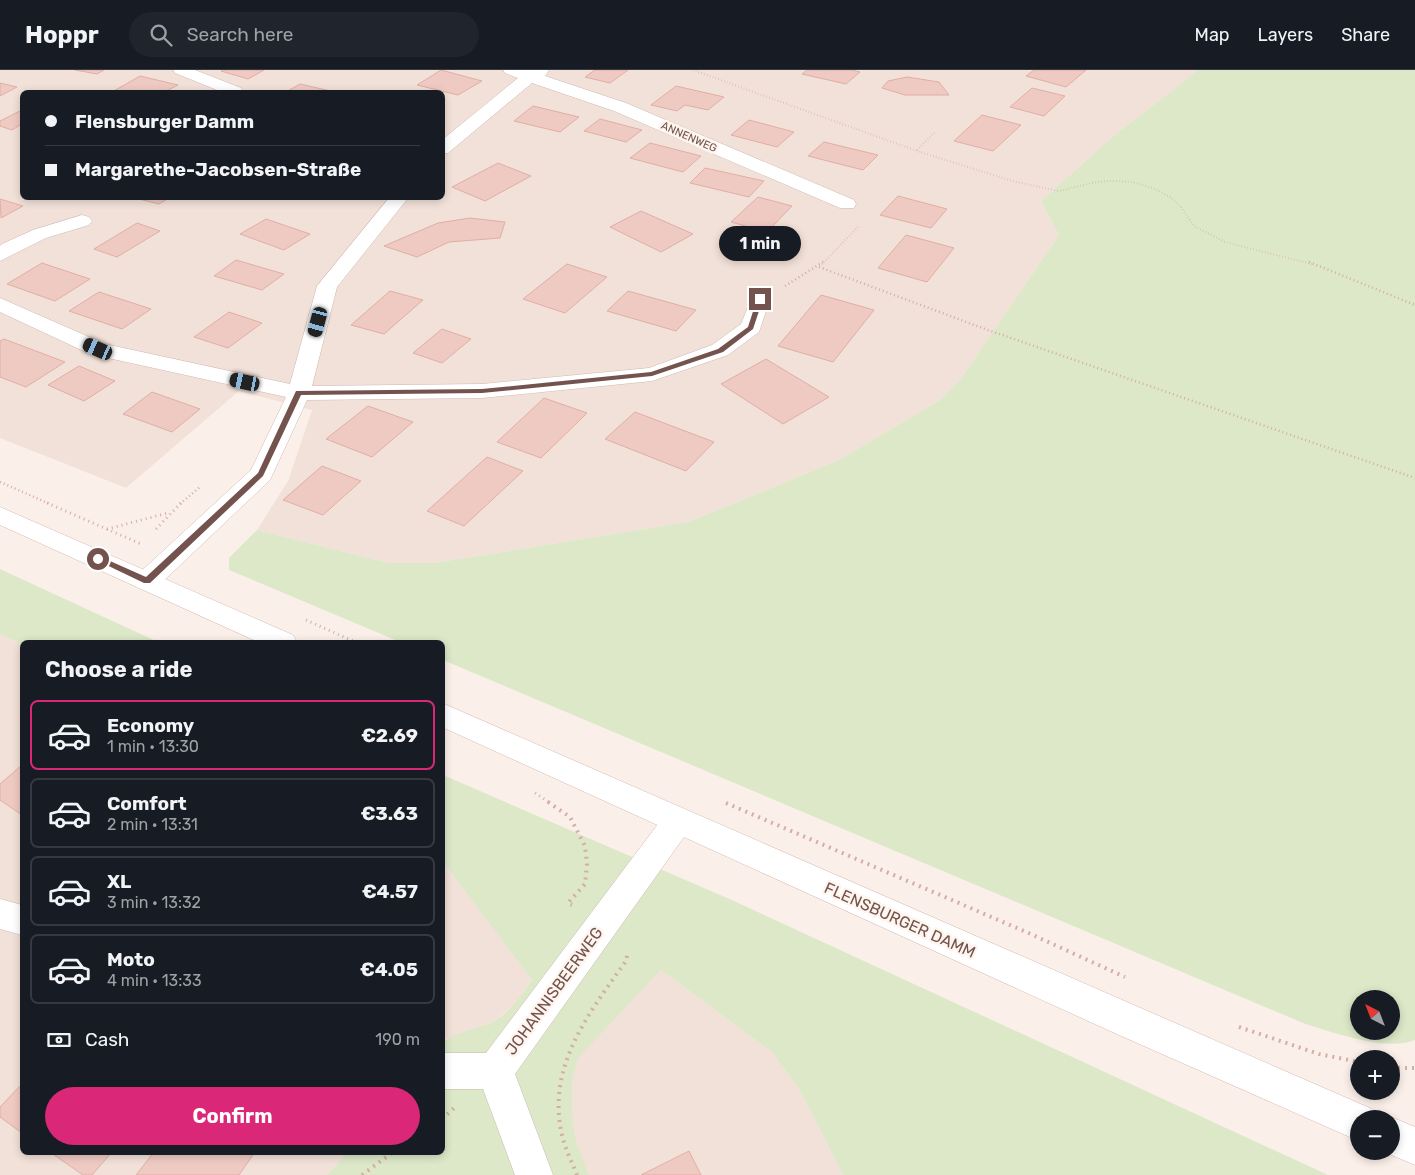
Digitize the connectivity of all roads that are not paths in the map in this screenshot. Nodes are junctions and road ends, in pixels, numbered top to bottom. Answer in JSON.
{"nodes":[{"id":1,"x":181,"y":70,"type":"edge"},
{"id":2,"x":511,"y":70,"type":"edge"},
{"id":3,"x":536,"y":74,"type":"edge"},
{"id":4,"x":230,"y":90,"type":"edge"},
{"id":5,"x":445,"y":147,"type":"edge"},
{"id":6,"x":397,"y":200,"type":"edge"},
{"id":7,"x":847,"y":204,"type":"road end"},
{"id":8,"x":82,"y":220,"type":"dead end"},
{"id":9,"x":0,"y":255,"type":"edge"},
{"id":10,"x":760,"y":299,"type":"road end"},
{"id":11,"x":0,"y":304,"type":"edge"},
{"id":12,"x":299,"y":393,"type":"junction"},
{"id":13,"x":0,"y":515,"type":"edge"},
{"id":14,"x":147,"y":581,"type":"junction"},
{"id":15,"x":279,"y":640,"type":"edge"},
{"id":16,"x":445,"y":715,"type":"edge"},
{"id":17,"x":678,"y":821,"type":"junction"},
{"id":18,"x":0,"y":914,"type":"edge"},
{"id":19,"x":20,"y":919,"type":"edge"},
{"id":20,"x":445,"y":1071,"type":"edge"},
{"id":21,"x":495,"y":1071,"type":"junction"},
{"id":22,"x":1350,"y":1117,"type":"edge"},
{"id":23,"x":1400,"y":1127,"type":"edge"},
{"id":24,"x":1415,"y":1130,"type":"edge"},
{"id":25,"x":1400,"y":1140,"type":"edge"},
{"id":26,"x":1415,"y":1146,"type":"edge"},
{"id":27,"x":534,"y":1175,"type":"edge"}],
"edges":[{"from":1,"to":4,"type":"street"},
{"from":2,"to":3,"type":"street","name":"ANNENWEG"},
{"from":3,"to":5,"type":"street"},
{"from":3,"to":7,"type":"street","name":"ANNENWEG"},
{"from":6,"to":12,"type":"street"},
{"from":8,"to":9,"type":"street"},
{"from":10,"to":12,"type":"street"},
{"from":11,"to":12,"type":"street"},
{"from":12,"to":14,"type":"street"},
{"from":13,"to":14,"type":"street"},
{"from":14,"to":15,"type":"street"},
{"from":16,"to":17,"type":"street","name":"FLENSBURGER DAMM"},
{"from":17,"to":21,"type":"street","name":"JOHANNISBEERWEG"},
{"from":17,"to":22,"type":"street","name":"FLENSBURGER DAMM"},
{"from":18,"to":19,"type":"street"},
{"from":20,"to":21,"type":"street"},
{"from":21,"to":27,"type":"street"},
{"from":23,"to":24,"type":"street"},
{"from":25,"to":26,"type":"street"}]}
